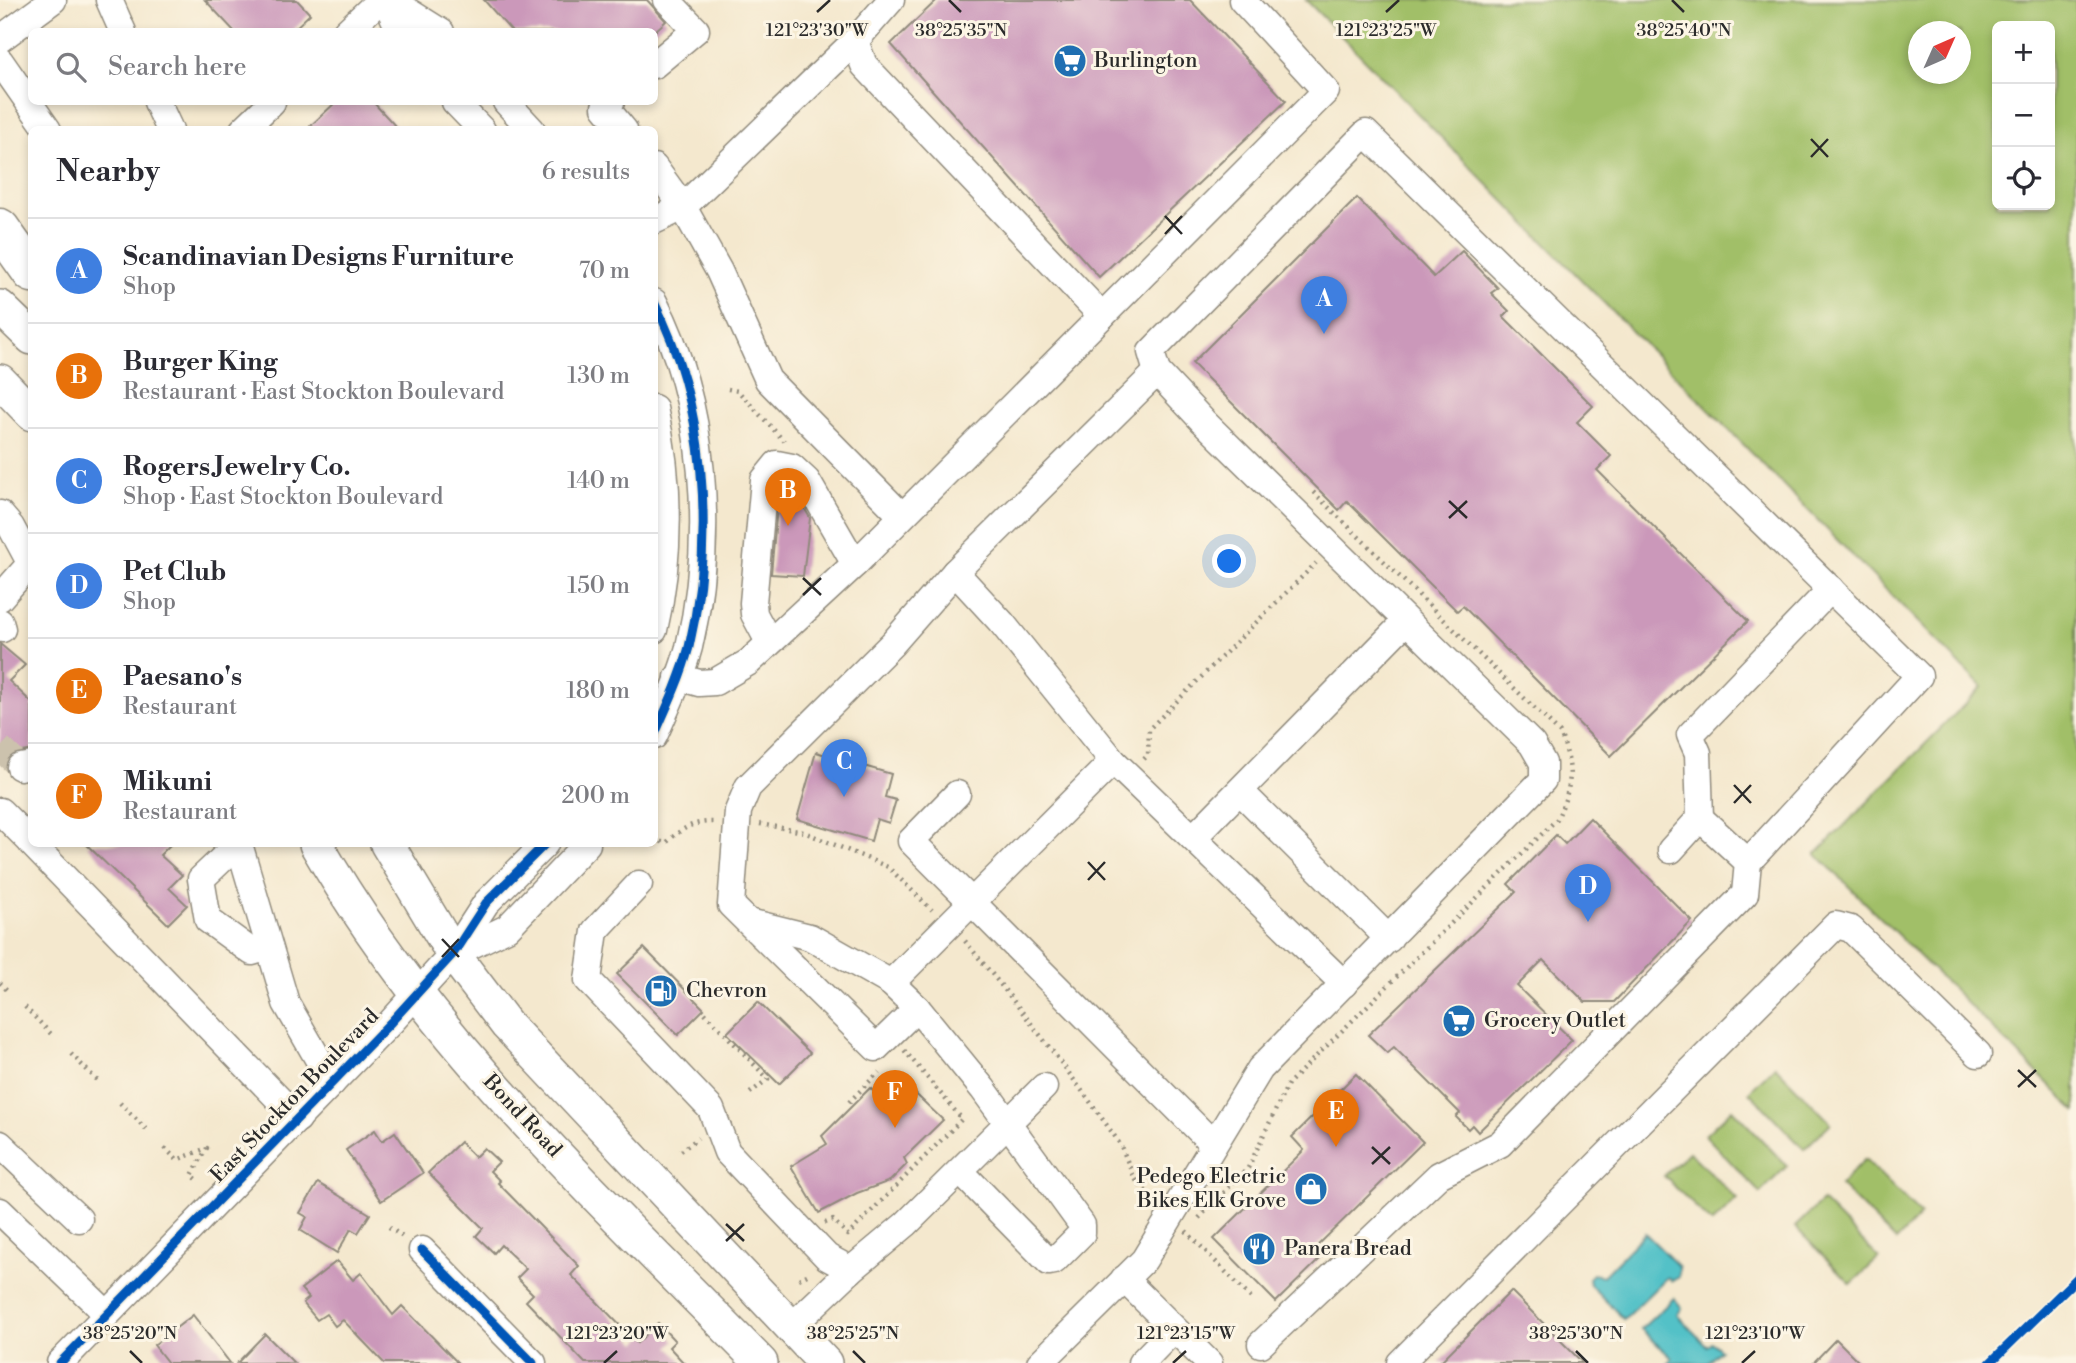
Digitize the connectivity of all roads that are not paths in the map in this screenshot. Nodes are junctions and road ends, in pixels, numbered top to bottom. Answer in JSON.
{"nodes":[{"id":1,"x":52,"y":0,"type":"edge"},
{"id":2,"x":385,"y":0,"type":"edge"},
{"id":3,"x":667,"y":0,"type":"edge"},
{"id":4,"x":891,"y":0,"type":"edge"},
{"id":5,"x":1242,"y":0,"type":"edge"},
{"id":6,"x":351,"y":28,"type":"edge"},
{"id":7,"x":398,"y":28,"type":"edge"},
{"id":8,"x":434,"y":28,"type":"edge"},
{"id":9,"x":0,"y":39,"type":"edge"},
{"id":10,"x":855,"y":41,"type":"junction"},
{"id":11,"x":0,"y":61,"type":"edge"},
{"id":12,"x":658,"y":62,"type":"edge"},
{"id":13,"x":28,"y":101,"type":"edge"},
{"id":14,"x":31,"y":105,"type":"edge"},
{"id":15,"x":158,"y":105,"type":"edge"},
{"id":16,"x":269,"y":105,"type":"edge"},
{"id":17,"x":458,"y":105,"type":"edge"},
{"id":18,"x":509,"y":105,"type":"edge"},
{"id":19,"x":607,"y":105,"type":"edge"},
{"id":20,"x":45,"y":126,"type":"edge"},
{"id":21,"x":168,"y":126,"type":"edge"},
{"id":22,"x":247,"y":126,"type":"edge"},
{"id":23,"x":478,"y":126,"type":"edge"},
{"id":24,"x":528,"y":126,"type":"edge"},
{"id":25,"x":621,"y":126,"type":"edge"},
{"id":26,"x":658,"y":173,"type":"edge"},
{"id":27,"x":683,"y":207,"type":"junction"},
{"id":28,"x":658,"y":219,"type":"edge"},
{"id":29,"x":0,"y":228,"type":"edge"},
{"id":30,"x":28,"y":267,"type":"edge"},
{"id":31,"x":0,"y":307,"type":"edge"},
{"id":32,"x":658,"y":312,"type":"edge"},
{"id":33,"x":1102,"y":316,"type":"junction"},
{"id":34,"x":28,"y":334,"type":"edge"},
{"id":35,"x":1157,"y":372,"type":"junction"},
{"id":36,"x":0,"y":381,"type":"edge"},
{"id":37,"x":28,"y":410,"type":"edge"},
{"id":38,"x":658,"y":435,"type":"edge"},
{"id":39,"x":1,"y":515,"type":"edge"},
{"id":40,"x":902,"y":516,"type":"junction"},
{"id":41,"x":28,"y":560,"type":"edge"},
{"id":42,"x":855,"y":564,"type":"junction"},
{"id":43,"x":28,"y":568,"type":"edge"},
{"id":44,"x":954,"y":572,"type":"junction"},
{"id":45,"x":1831,"y":589,"type":"junction"},
{"id":46,"x":0,"y":595,"type":"edge"},
{"id":47,"x":658,"y":607,"type":"edge"},
{"id":48,"x":696,"y":612,"type":"junction"},
{"id":49,"x":1406,"y":621,"type":"junction"},
{"id":50,"x":769,"y":642,"type":"junction"},
{"id":51,"x":678,"y":677,"type":"junction"},
{"id":52,"x":658,"y":726,"type":"edge"},
{"id":53,"x":1114,"y":761,"type":"junction"},
{"id":54,"x":1240,"y":791,"type":"junction"},
{"id":55,"x":957,"y":794,"type":"dead end"},
{"id":56,"x":0,"y":811,"type":"edge"},
{"id":57,"x":1700,"y":818,"type":"junction"},
{"id":58,"x":1194,"y":838,"type":"junction"},
{"id":59,"x":28,"y":839,"type":"edge"},
{"id":60,"x":36,"y":847,"type":"edge"},
{"id":61,"x":236,"y":847,"type":"edge"},
{"id":62,"x":240,"y":847,"type":"edge"},
{"id":63,"x":318,"y":847,"type":"edge"},
{"id":64,"x":389,"y":847,"type":"edge"},
{"id":65,"x":542,"y":847,"type":"edge"},
{"id":66,"x":584,"y":847,"type":"edge"},
{"id":67,"x":1671,"y":850,"type":"dead end"},
{"id":68,"x":1748,"y":862,"type":"junction"},
{"id":69,"x":639,"y":884,"type":"dead end"},
{"id":70,"x":973,"y":903,"type":"junction"},
{"id":71,"x":748,"y":921,"type":"junction"},
{"id":72,"x":1389,"y":939,"type":"junction"},
{"id":73,"x":269,"y":947,"type":"junction"},
{"id":74,"x":453,"y":954,"type":"junction"},
{"id":75,"x":891,"y":983,"type":"junction"},
{"id":76,"x":1344,"y":985,"type":"junction"},
{"id":77,"x":418,"y":991,"type":"junction"},
{"id":78,"x":917,"y":1008,"type":"junction"},
{"id":79,"x":1978,"y":1054,"type":"dead end"},
{"id":80,"x":1048,"y":1075,"type":"road end"},
{"id":81,"x":332,"y":1083,"type":"junction"},
{"id":82,"x":298,"y":1119,"type":"junction"},
{"id":83,"x":1007,"y":1124,"type":"junction"},
{"id":84,"x":0,"y":1144,"type":"edge"},
{"id":85,"x":1213,"y":1144,"type":"junction"},
{"id":86,"x":960,"y":1171,"type":"junction"},
{"id":87,"x":0,"y":1211,"type":"edge"},
{"id":88,"x":79,"y":1219,"type":"dead end"},
{"id":89,"x":422,"y":1250,"type":"dead end"},
{"id":90,"x":851,"y":1270,"type":"junction"},
{"id":91,"x":1124,"y":1279,"type":"junction"},
{"id":92,"x":107,"y":1314,"type":"junction"},
{"id":93,"x":791,"y":1327,"type":"junction"},
{"id":94,"x":1174,"y":1329,"type":"junction"},
{"id":95,"x":1261,"y":1344,"type":"dead end"},
{"id":96,"x":60,"y":1363,"type":"edge"},
{"id":97,"x":533,"y":1363,"type":"edge"},
{"id":98,"x":761,"y":1363,"type":"edge"},
{"id":99,"x":825,"y":1363,"type":"edge"},
{"id":100,"x":1040,"y":1363,"type":"edge"},
{"id":101,"x":1141,"y":1363,"type":"edge"},
{"id":102,"x":1209,"y":1363,"type":"edge"},
{"id":103,"x":1400,"y":1363,"type":"edge"}],
"edges":[{"from":1,"to":9,"type":"street"},
{"from":2,"to":6,"type":"street"},
{"from":2,"to":7,"type":"street"},
{"from":2,"to":8,"type":"street"},
{"from":3,"to":12,"type":"street"},
{"from":4,"to":10,"type":"street"},
{"from":5,"to":33,"type":"street"},
{"from":10,"to":27,"type":"street"},
{"from":10,"to":33,"type":"street"},
{"from":11,"to":13,"type":"street"},
{"from":14,"to":20,"type":"street"},
{"from":15,"to":21,"type":"street"},
{"from":16,"to":22,"type":"street"},
{"from":17,"to":23,"type":"street"},
{"from":18,"to":24,"type":"street"},
{"from":19,"to":25,"type":"street"},
{"from":26,"to":27,"type":"street"},
{"from":27,"to":28,"type":"street"},
{"from":27,"to":40,"type":"street"},
{"from":29,"to":30,"type":"highway"},
{"from":31,"to":34,"type":"main road"},
{"from":32,"to":48,"type":"street"},
{"from":33,"to":40,"type":"street"},
{"from":35,"to":44,"type":"street"},
{"from":35,"to":45,"type":"street"},
{"from":35,"to":49,"type":"street"},
{"from":36,"to":37,"type":"main road"},
{"from":38,"to":47,"type":"street"},
{"from":38,"to":48,"type":"street"},
{"from":39,"to":41,"type":"street"},
{"from":40,"to":42,"type":"street"},
{"from":42,"to":50,"type":"street"},
{"from":42,"to":50,"type":"street"},
{"from":43,"to":46,"type":"street"},
{"from":44,"to":53,"type":"street"},
{"from":44,"to":71,"type":"street"},
{"from":45,"to":57,"type":"street"},
{"from":45,"to":68,"type":"street"},
{"from":48,"to":51,"type":"street"},
{"from":49,"to":54,"type":"street"},
{"from":49,"to":72,"type":"street"},
{"from":50,"to":51,"type":"street"},
{"from":51,"to":52,"type":"street"},
{"from":53,"to":58,"type":"street"},
{"from":53,"to":70,"type":"street"},
{"from":54,"to":58,"type":"street"},
{"from":54,"to":72,"type":"street"},
{"from":55,"to":70,"type":"street"},
{"from":56,"to":59,"type":"street"},
{"from":57,"to":67,"type":"street"},
{"from":57,"to":68,"type":"street"},
{"from":58,"to":76,"type":"street"},
{"from":60,"to":82,"type":"street"},
{"from":61,"to":73,"type":"street"},
{"from":62,"to":73,"type":"street"},
{"from":63,"to":77,"type":"main road","name":"Bond Road"},
{"from":64,"to":74,"type":"main road"},
{"from":65,"to":74,"type":"street","name":"East Stockton Boulevard"},
{"from":66,"to":74,"type":"street","name":"East Stockton Boulevard"},
{"from":68,"to":95,"type":"street"},
{"from":69,"to":90,"type":"street"},
{"from":70,"to":75,"type":"street"},
{"from":70,"to":85,"type":"street"},
{"from":71,"to":75,"type":"street"},
{"from":71,"to":78,"type":"street"},
{"from":72,"to":76,"type":"street"},
{"from":73,"to":81,"type":"street"},
{"from":74,"to":77,"type":"street","name":"East Stockton Boulevard"},
{"from":74,"to":93,"type":"main road"},
{"from":75,"to":78,"type":"street"},
{"from":76,"to":85,"type":"street"},
{"from":77,"to":81,"type":"street","name":"East Stockton Boulevard"},
{"from":77,"to":98,"type":"main road","name":"Bond Road"},
{"from":78,"to":83,"type":"street"},
{"from":79,"to":103,"type":"street"},
{"from":80,"to":83,"type":"street"},
{"from":81,"to":82,"type":"street","name":"East Stockton Boulevard"},
{"from":82,"to":92,"type":"street","name":"East Stockton Boulevard"},
{"from":83,"to":86,"type":"street"},
{"from":83,"to":86,"type":"street"},
{"from":84,"to":88,"type":"street"},
{"from":85,"to":91,"type":"street"},
{"from":86,"to":90,"type":"street"},
{"from":87,"to":92,"type":"street"},
{"from":89,"to":97,"type":"street"},
{"from":90,"to":93,"type":"street"},
{"from":91,"to":94,"type":"street"},
{"from":91,"to":100,"type":"street"},
{"from":92,"to":96,"type":"street","name":"East Stockton Boulevard"},
{"from":93,"to":99,"type":"main road"},
{"from":94,"to":101,"type":"street"},
{"from":94,"to":102,"type":"street"}]}
